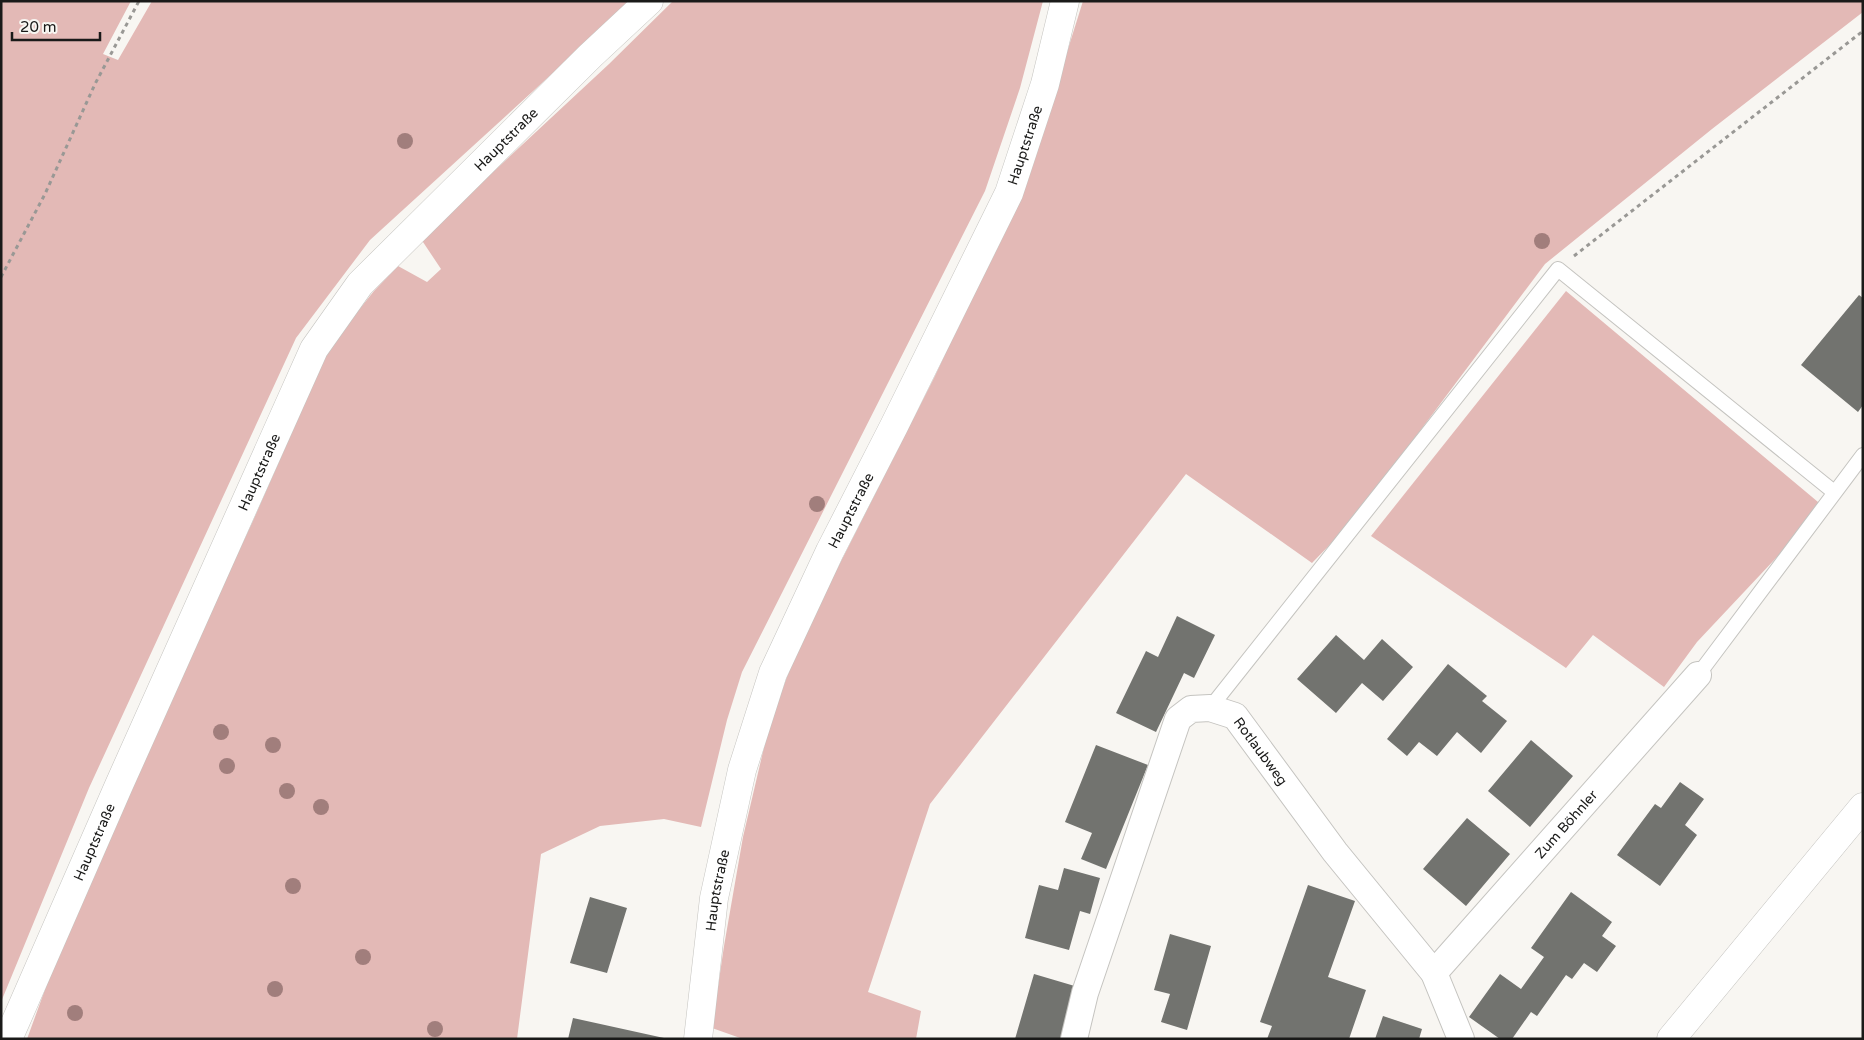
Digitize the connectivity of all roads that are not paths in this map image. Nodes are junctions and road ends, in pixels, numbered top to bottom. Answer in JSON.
{"nodes":[{"id":1,"x":649,"y":1,"type":"edge"},
{"id":2,"x":1066,"y":1,"type":"edge"},
{"id":3,"x":1863,"y":454,"type":"edge"},
{"id":4,"x":1834,"y":492,"type":"junction"},
{"id":5,"x":1698,"y":675,"type":"joint"},
{"id":6,"x":1210,"y":708,"type":"junction"},
{"id":7,"x":1863,"y":807,"type":"edge"},
{"id":8,"x":1434,"y":973,"type":"junction"},
{"id":9,"x":1454,"y":1033,"type":"edge"},
{"id":10,"x":8,"y":1039,"type":"edge"},
{"id":11,"x":698,"y":1039,"type":"edge"},
{"id":12,"x":1074,"y":1039,"type":"edge"},
{"id":13,"x":1670,"y":1039,"type":"edge"}],
"edges":[{"from":1,"to":10,"type":"street","name":"Hauptstraße"},
{"from":2,"to":11,"type":"street","name":"Hauptstraße"},
{"from":3,"to":4,"type":"lane"},
{"from":4,"to":5,"type":"lane"},
{"from":4,"to":6,"type":"lane"},
{"from":5,"to":8,"type":"street","name":"Zum Böhnler"},
{"from":6,"to":8,"type":"street","name":"Rotlaubweg"},
{"from":6,"to":12,"type":"street","name":"Rotlaubweg"},
{"from":7,"to":13,"type":"street"},
{"from":8,"to":9,"type":"street","name":"Rotlaubweg"}]}
